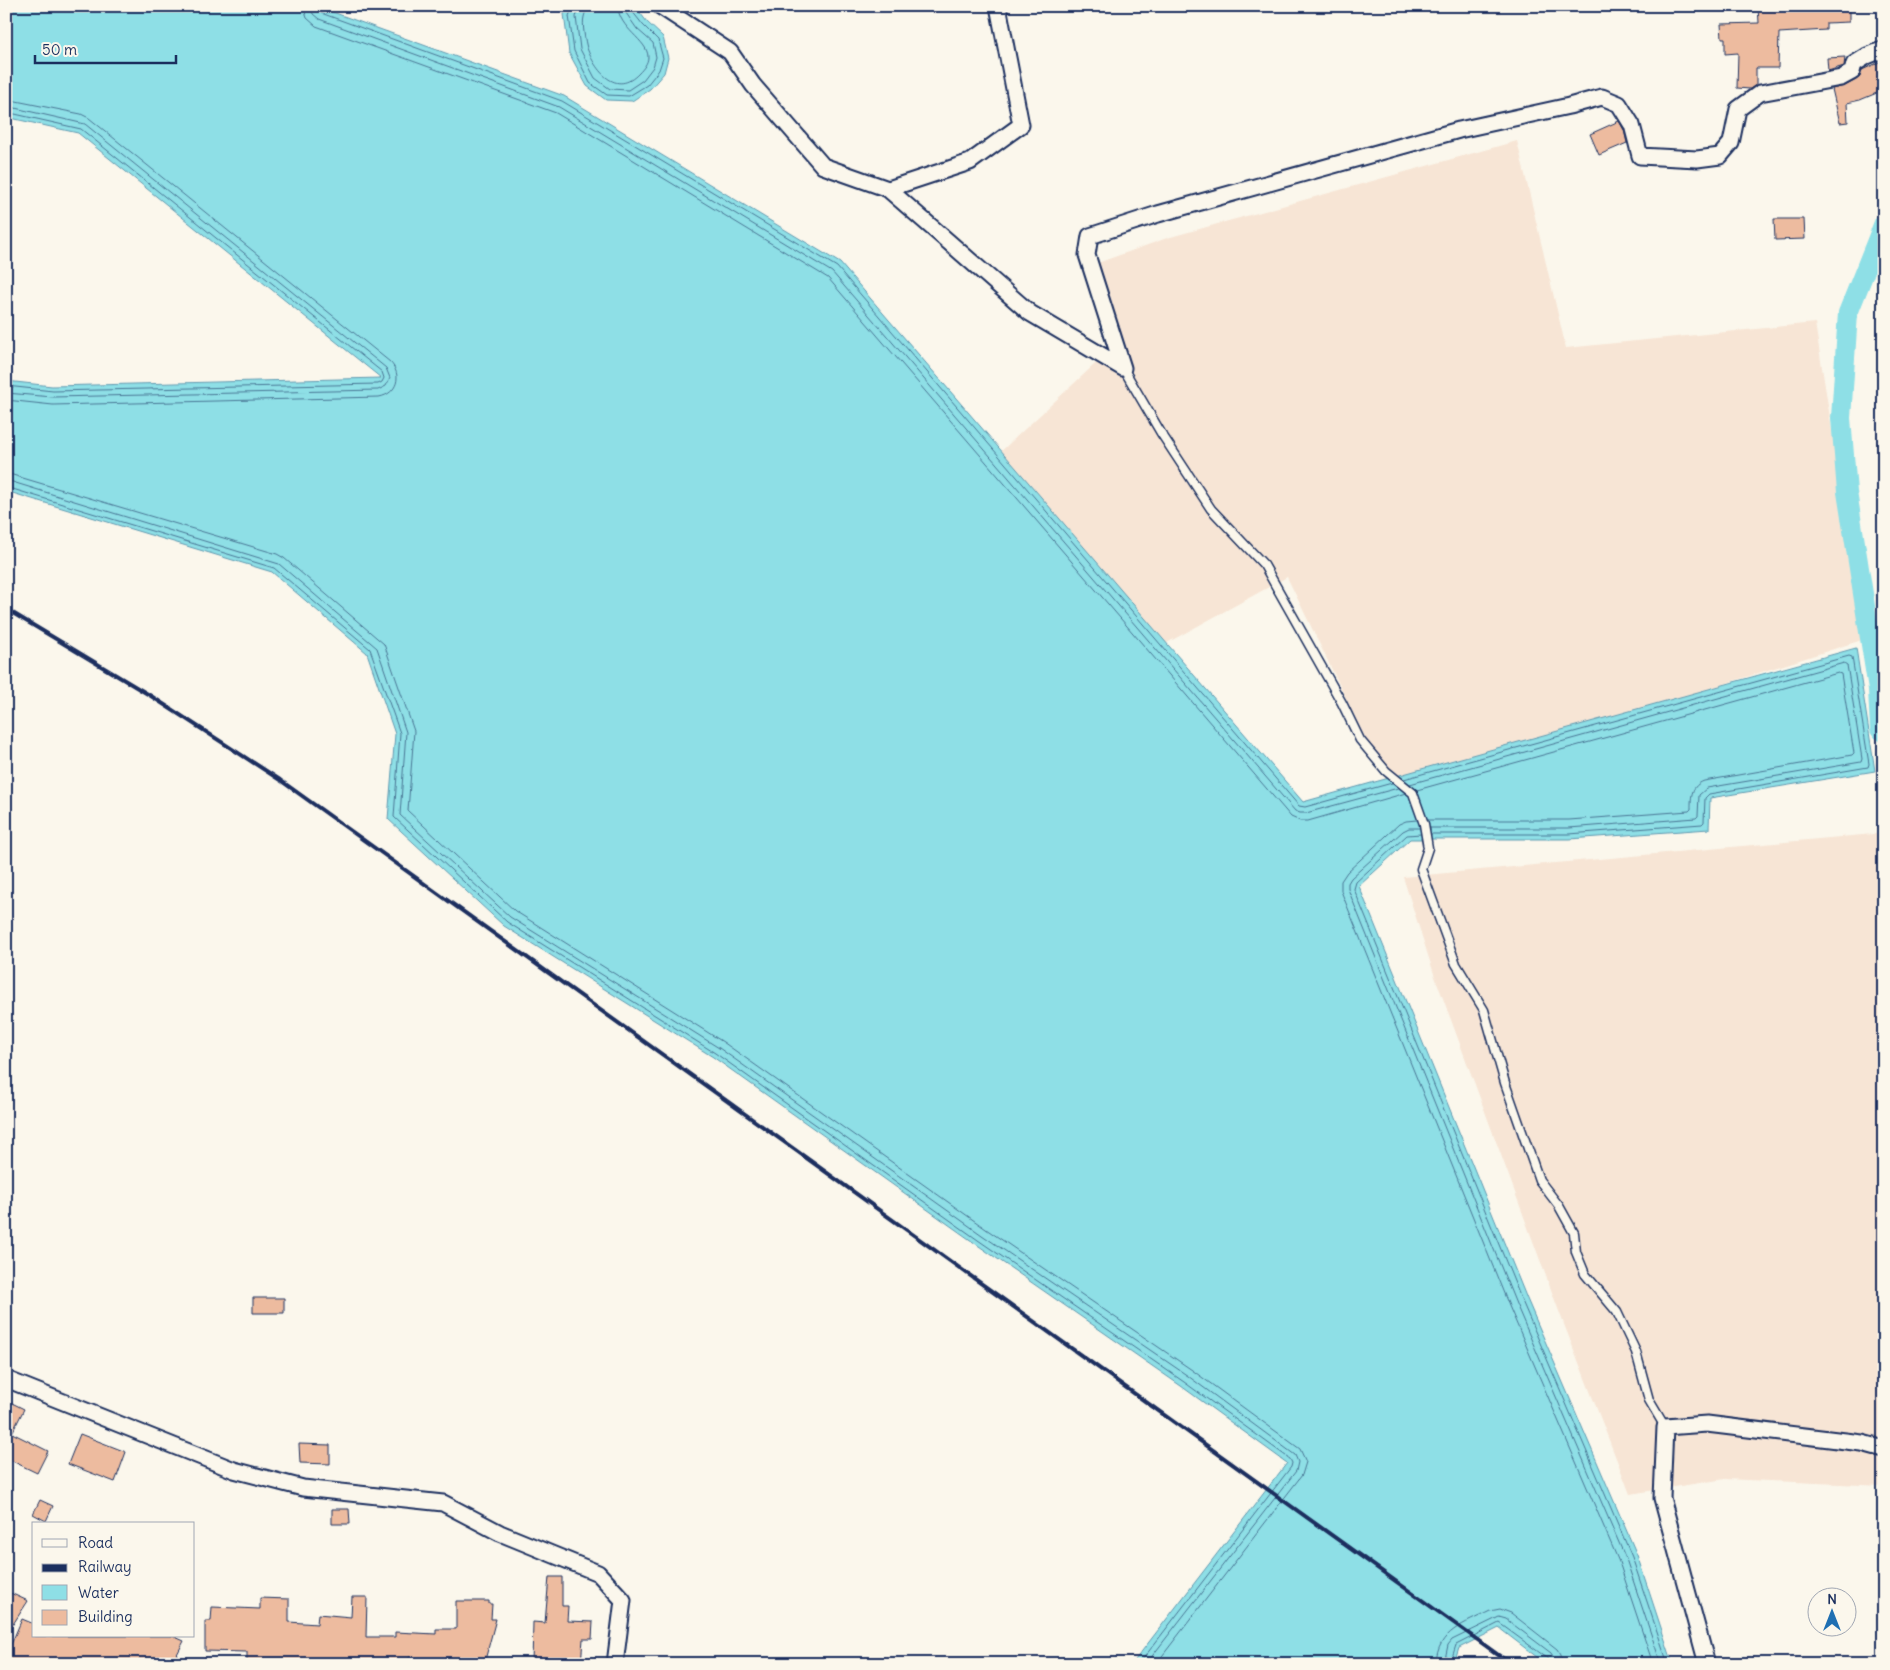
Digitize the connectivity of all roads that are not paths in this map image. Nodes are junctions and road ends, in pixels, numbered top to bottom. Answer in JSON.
{"nodes":[{"id":1,"x":660,"y":6,"type":"edge"},
{"id":2,"x":998,"y":6,"type":"edge"},
{"id":3,"x":1884,"y":49,"type":"edge"},
{"id":4,"x":888,"y":189,"type":"junction"},
{"id":5,"x":1123,"y":368,"type":"junction"},
{"id":6,"x":6,"y":1379,"type":"edge"},
{"id":7,"x":1665,"y":1427,"type":"junction"},
{"id":8,"x":1884,"y":1449,"type":"edge"},
{"id":9,"x":615,"y":1664,"type":"edge"},
{"id":10,"x":1707,"y":1664,"type":"edge"}],
"edges":[{"from":1,"to":4,"type":"street"},
{"from":2,"to":4,"type":"street"},
{"from":3,"to":5,"type":"street"},
{"from":4,"to":5,"type":"street"},
{"from":5,"to":7,"type":"lane"},
{"from":6,"to":9,"type":"street"},
{"from":7,"to":8,"type":"street"},
{"from":7,"to":10,"type":"street"}]}
